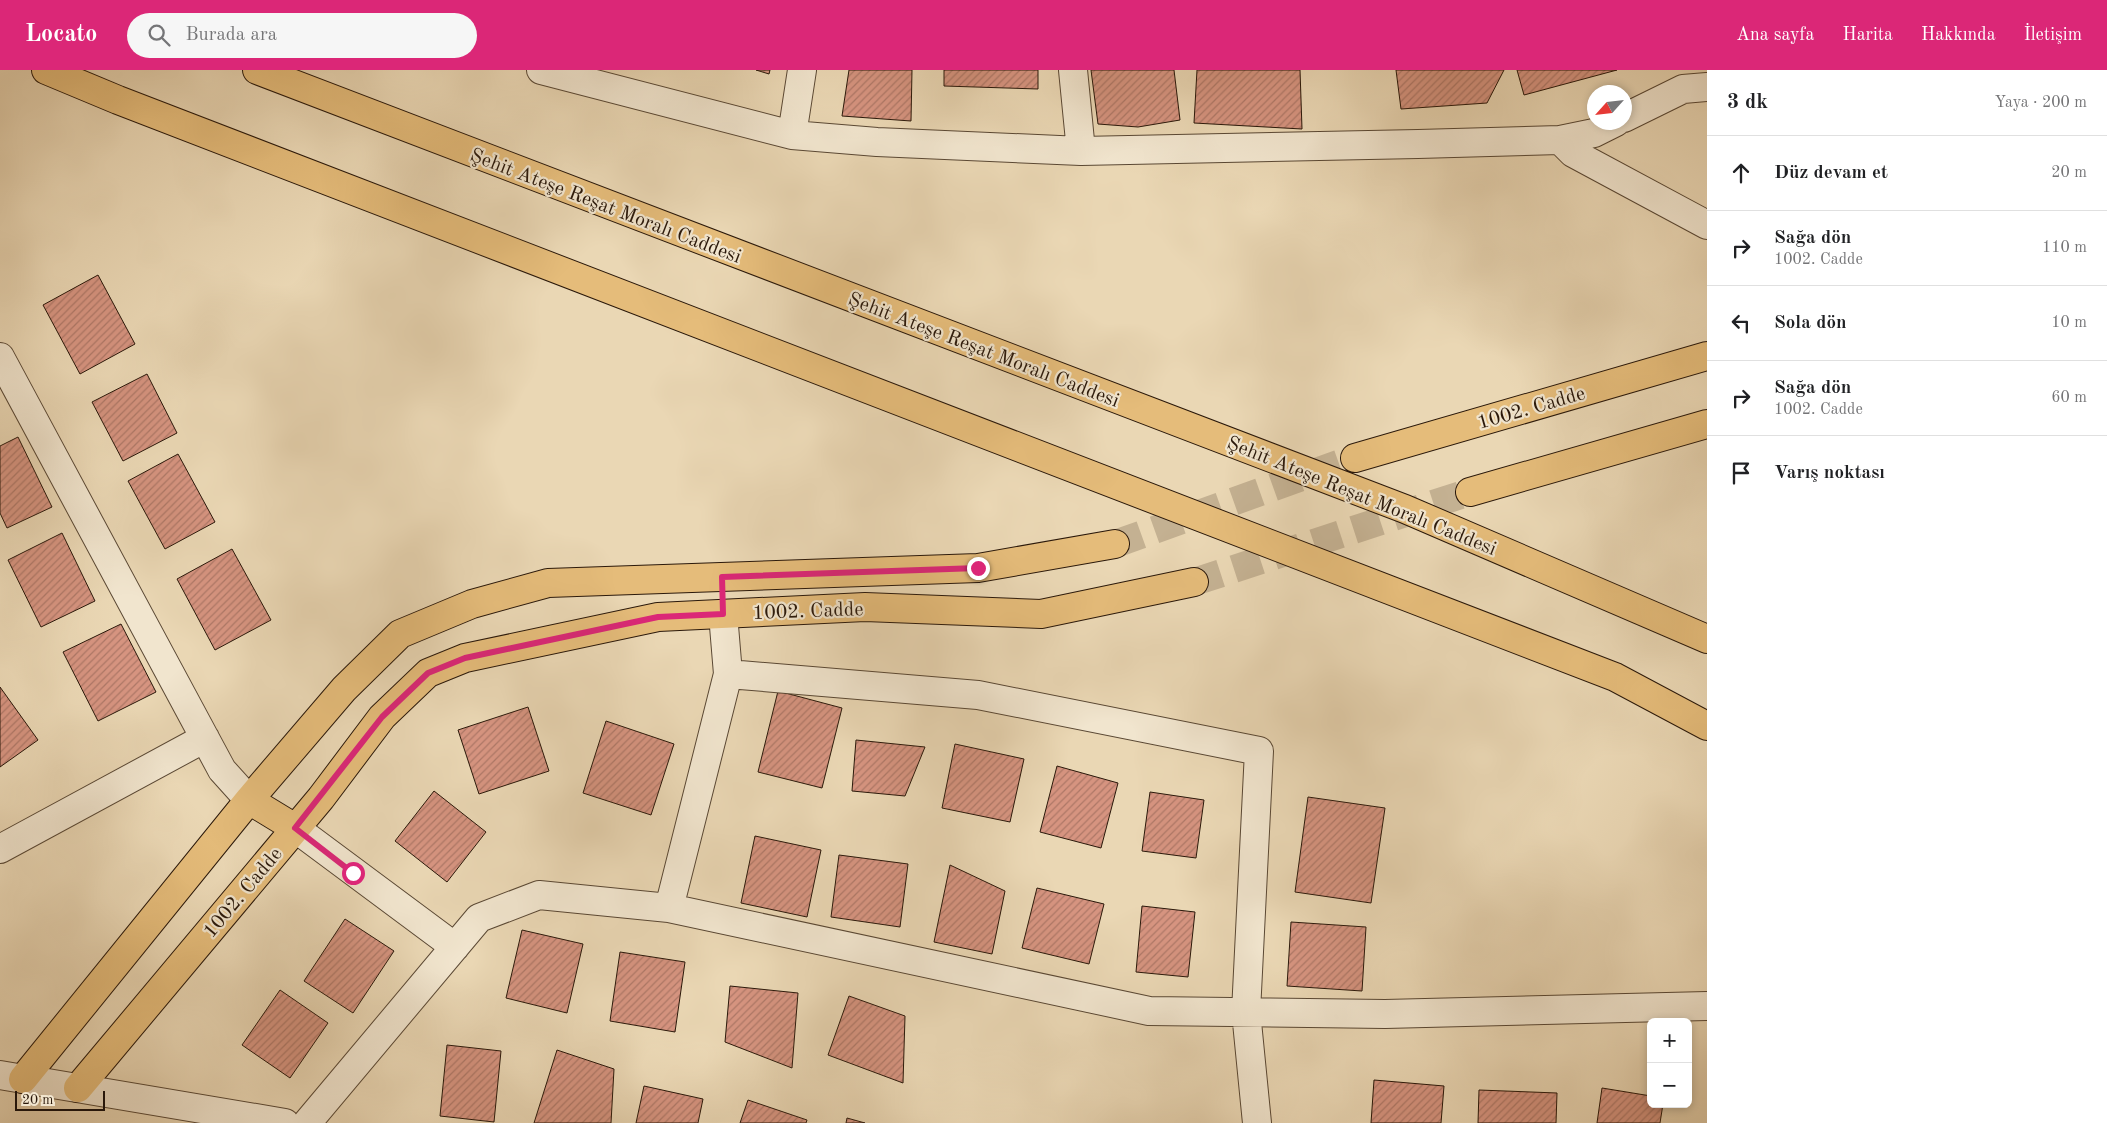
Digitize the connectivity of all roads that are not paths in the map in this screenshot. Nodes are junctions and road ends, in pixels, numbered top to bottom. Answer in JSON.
{"nodes":[{"id":1,"x":46,"y":70,"type":"edge"},
{"id":2,"x":257,"y":70,"type":"edge"},
{"id":3,"x":541,"y":70,"type":"edge"},
{"id":4,"x":802,"y":70,"type":"edge"},
{"id":5,"x":1073,"y":70,"type":"edge"},
{"id":6,"x":1689,"y":82,"type":"edge"},
{"id":7,"x":1632,"y":114,"type":"edge"},
{"id":8,"x":1601,"y":130,"type":"edge"},
{"id":9,"x":792,"y":135,"type":"junction"},
{"id":10,"x":1560,"y":140,"type":"junction"},
{"id":11,"x":1080,"y":151,"type":"junction"},
{"id":12,"x":1707,"y":225,"type":"edge"},
{"id":13,"x":1707,"y":356,"type":"edge"},
{"id":14,"x":0,"y":357,"type":"edge"},
{"id":15,"x":1707,"y":424,"type":"edge"},
{"id":16,"x":1355,"y":458,"type":"tunnel mouth"},
{"id":17,"x":1470,"y":492,"type":"tunnel mouth"},
{"id":18,"x":1115,"y":544,"type":"tunnel mouth"},
{"id":19,"x":722,"y":577,"type":"junction"},
{"id":20,"x":1194,"y":582,"type":"tunnel mouth"},
{"id":21,"x":723,"y":614,"type":"junction"},
{"id":22,"x":1707,"y":639,"type":"edge"},
{"id":23,"x":728,"y":674,"type":"junction"},
{"id":24,"x":1707,"y":726,"type":"edge"},
{"id":25,"x":205,"y":738,"type":"junction"},
{"id":26,"x":249,"y":800,"type":"junction"},
{"id":27,"x":295,"y":828,"type":"junction"},
{"id":28,"x":0,"y":849,"type":"edge"},
{"id":29,"x":669,"y":908,"type":"junction"},
{"id":30,"x":455,"y":947,"type":"junction"},
{"id":31,"x":1707,"y":1006,"type":"edge"},
{"id":32,"x":1246,"y":1012,"type":"junction"},
{"id":33,"x":11,"y":1077,"type":"edge"},
{"id":34,"x":78,"y":1088,"type":"junction"},
{"id":35,"x":163,"y":1114,"type":"edge"},
{"id":36,"x":285,"y":1123,"type":"edge"},
{"id":37,"x":307,"y":1123,"type":"edge"},
{"id":38,"x":1257,"y":1123,"type":"edge"}],
"edges":[{"from":1,"to":24,"type":"main road"},
{"from":2,"to":22,"type":"main road","name":"Şehit Ateşe Reşat Moralı Caddesi"},
{"from":3,"to":9,"type":"street"},
{"from":4,"to":9,"type":"street"},
{"from":5,"to":11,"type":"street"},
{"from":6,"to":7,"type":"street"},
{"from":8,"to":10,"type":"street"},
{"from":9,"to":11,"type":"street"},
{"from":10,"to":11,"type":"street"},
{"from":10,"to":12,"type":"street"},
{"from":13,"to":16,"type":"main road","name":"1002. Cadde"},
{"from":14,"to":25,"type":"street"},
{"from":15,"to":17,"type":"main road"},
{"from":18,"to":19,"type":"main road","name":"1002. Cadde"},
{"from":19,"to":21,"type":"main road"},
{"from":19,"to":26,"type":"main road","name":"1002. Cadde"},
{"from":20,"to":21,"type":"main road","name":"1002. Cadde"},
{"from":21,"to":23,"type":"street"},
{"from":21,"to":27,"type":"main road","name":"1002. Cadde"},
{"from":23,"to":29,"type":"street"},
{"from":23,"to":32,"type":"street"},
{"from":25,"to":26,"type":"street"},
{"from":25,"to":28,"type":"street"},
{"from":26,"to":27,"type":"main road"},
{"from":26,"to":33,"type":"main road","name":"1002. Cadde"},
{"from":27,"to":30,"type":"street"},
{"from":27,"to":34,"type":"main road","name":"1002. Cadde"},
{"from":29,"to":30,"type":"street"},
{"from":29,"to":32,"type":"street"},
{"from":30,"to":37,"type":"street"},
{"from":31,"to":32,"type":"street"},
{"from":32,"to":38,"type":"street"},
{"from":33,"to":34,"type":"street"},
{"from":34,"to":35,"type":"street"},
{"from":35,"to":36,"type":"street"}]}
